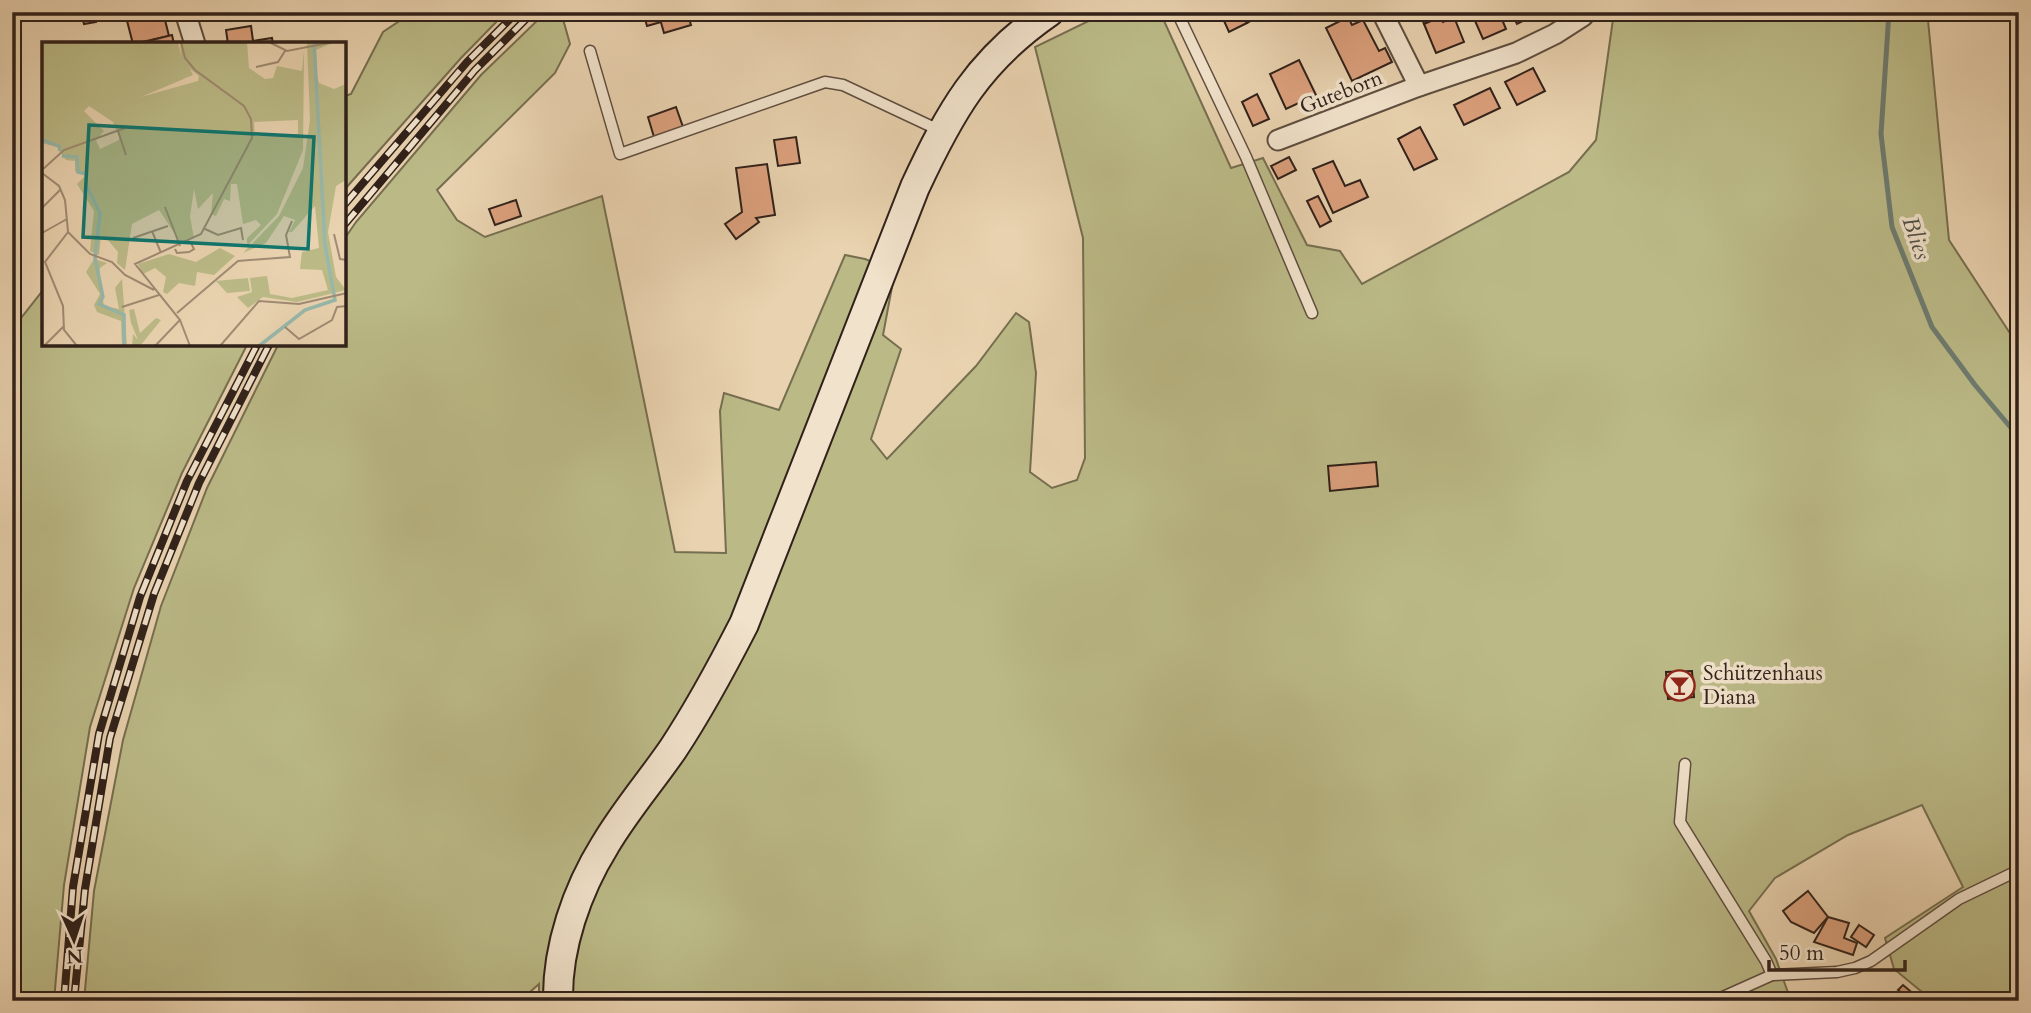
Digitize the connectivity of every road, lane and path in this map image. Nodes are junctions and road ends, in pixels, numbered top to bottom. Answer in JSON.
{"nodes":[{"id":1,"x":185,"y":12,"type":"edge"},
{"id":2,"x":1049,"y":12,"type":"edge"},
{"id":3,"x":1177,"y":12,"type":"edge"},
{"id":4,"x":1382,"y":12,"type":"edge"},
{"id":5,"x":1583,"y":16,"type":"dead end"},
{"id":6,"x":194,"y":42,"type":"edge"},
{"id":7,"x":590,"y":51,"type":"dead end"},
{"id":8,"x":1419,"y":86,"type":"junction"},
{"id":9,"x":942,"y":131,"type":"junction"},
{"id":10,"x":1278,"y":140,"type":"dead end"},
{"id":11,"x":1311,"y":313,"type":"dead end"},
{"id":12,"x":1685,"y":764,"type":"dead end"},
{"id":13,"x":2019,"y":870,"type":"edge"},
{"id":14,"x":1772,"y":975,"type":"junction"},
{"id":15,"x":558,"y":1001,"type":"edge"},
{"id":16,"x":1714,"y":1001,"type":"edge"}],
"edges":[{"from":1,"to":6,"type":"street"},
{"from":2,"to":9,"type":"main road"},
{"from":3,"to":11,"type":"lane"},
{"from":4,"to":8,"type":"street","name":"Guteborn"},
{"from":5,"to":8,"type":"street","name":"Guteborn"},
{"from":7,"to":9,"type":"lane"},
{"from":8,"to":10,"type":"street","name":"Guteborn"},
{"from":9,"to":15,"type":"main road"},
{"from":12,"to":14,"type":"lane"},
{"from":13,"to":14,"type":"lane"},
{"from":14,"to":16,"type":"lane"}]}
